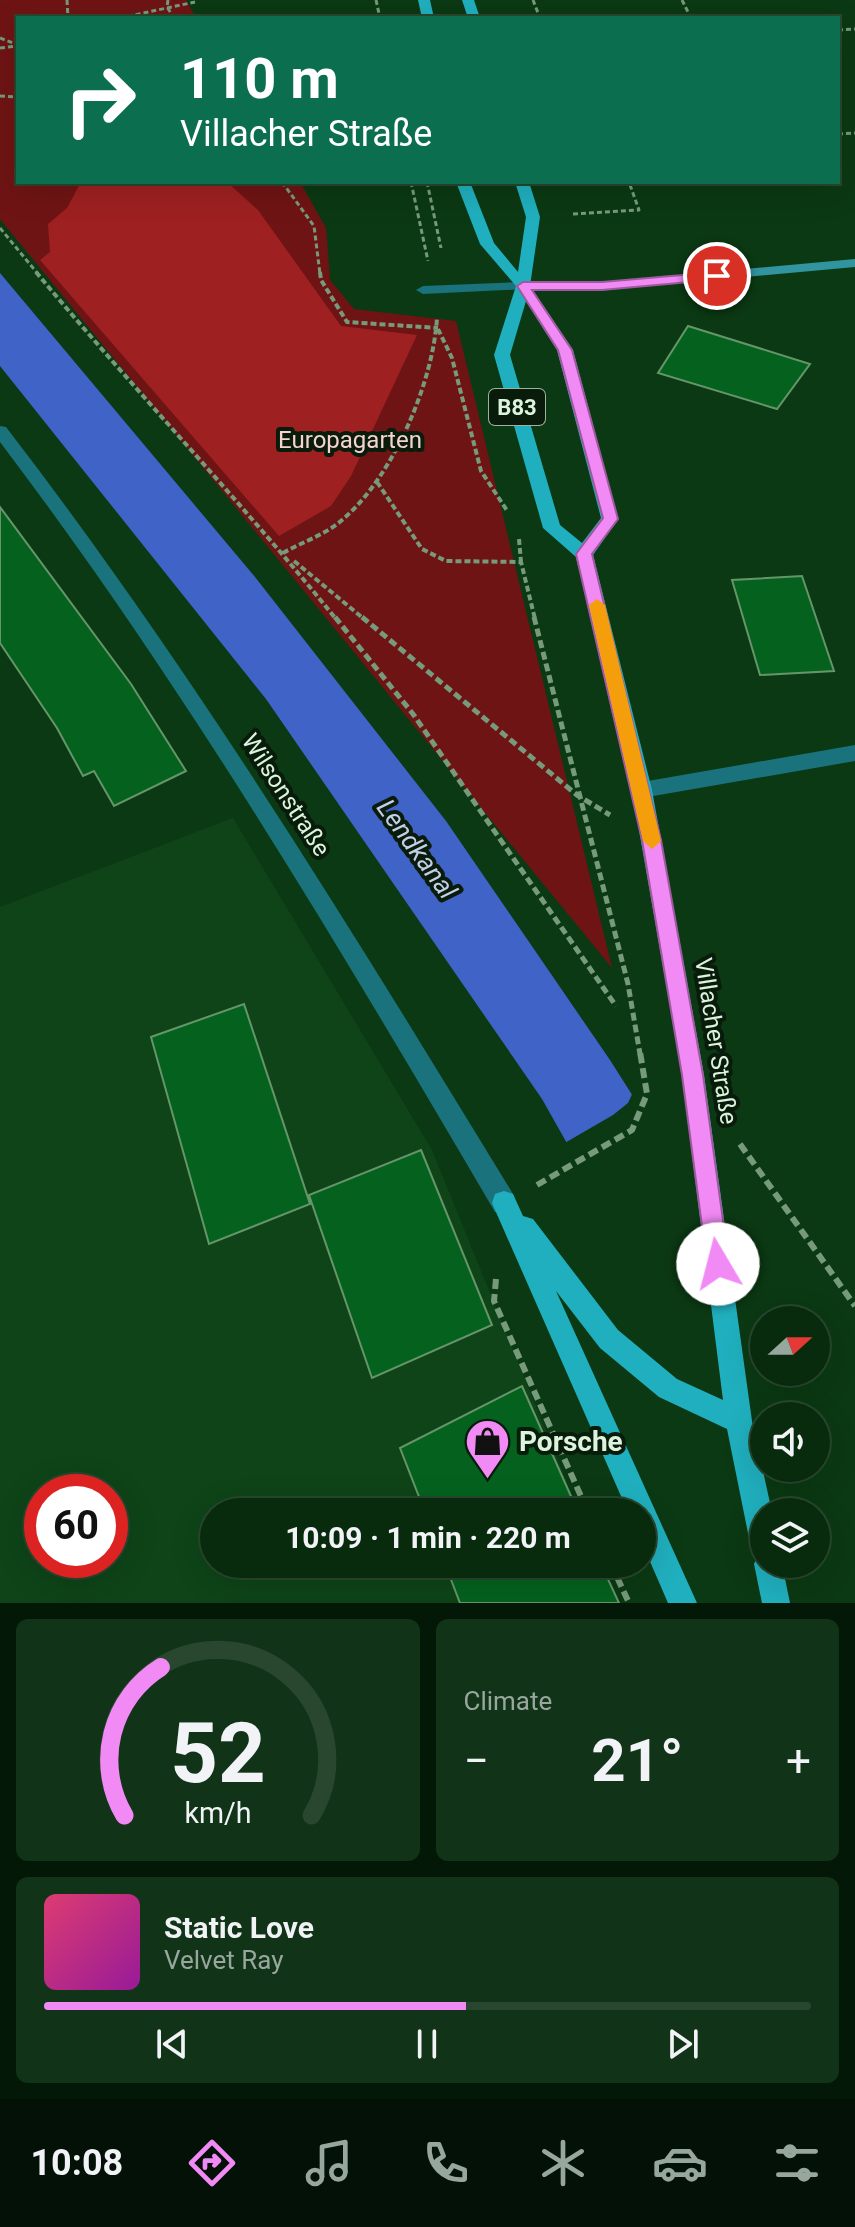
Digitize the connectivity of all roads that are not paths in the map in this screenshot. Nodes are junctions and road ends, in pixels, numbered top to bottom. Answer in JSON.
{"nodes":[{"id":1,"x":464,"y":184,"type":"edge"},
{"id":2,"x":523,"y":184,"type":"edge"},
{"id":3,"x":855,"y":263,"type":"edge"},
{"id":4,"x":523,"y":286,"type":"junction"},
{"id":5,"x":428,"y":289,"type":"road end"},
{"id":6,"x":0,"y":431,"type":"edge"},
{"id":7,"x":584,"y":554,"type":"junction"},
{"id":8,"x":855,"y":753,"type":"edge"},
{"id":9,"x":642,"y":790,"type":"junction"},
{"id":10,"x":504,"y":1203,"type":"junction"},
{"id":11,"x":739,"y":1421,"type":"junction"},
{"id":12,"x":755,"y":1498,"type":"edge"},
{"id":13,"x":771,"y":1578,"type":"edge"},
{"id":14,"x":683,"y":1603,"type":"edge"},
{"id":15,"x":776,"y":1603,"type":"edge"}],
"edges":[{"from":1,"to":4,"type":"main road","number":"B83"},
{"from":2,"to":4,"type":"main road","number":"B83"},
{"from":3,"to":4,"type":"street"},
{"from":4,"to":5,"type":"street"},
{"from":4,"to":7,"type":"main road","number":"B83"},
{"from":4,"to":7,"type":"main road","number":"B83"},
{"from":6,"to":10,"type":"street","name":"Wilsonstraße"},
{"from":7,"to":9,"type":"main road","name":"Villacher Straße"},
{"from":8,"to":9,"type":"street"},
{"from":9,"to":11,"type":"main road","name":"Villacher Straße"},
{"from":10,"to":11,"type":"main road"},
{"from":10,"to":14,"type":"main road"},
{"from":11,"to":12,"type":"main road","name":"Villacher Straße"},
{"from":13,"to":15,"type":"main road"}]}
